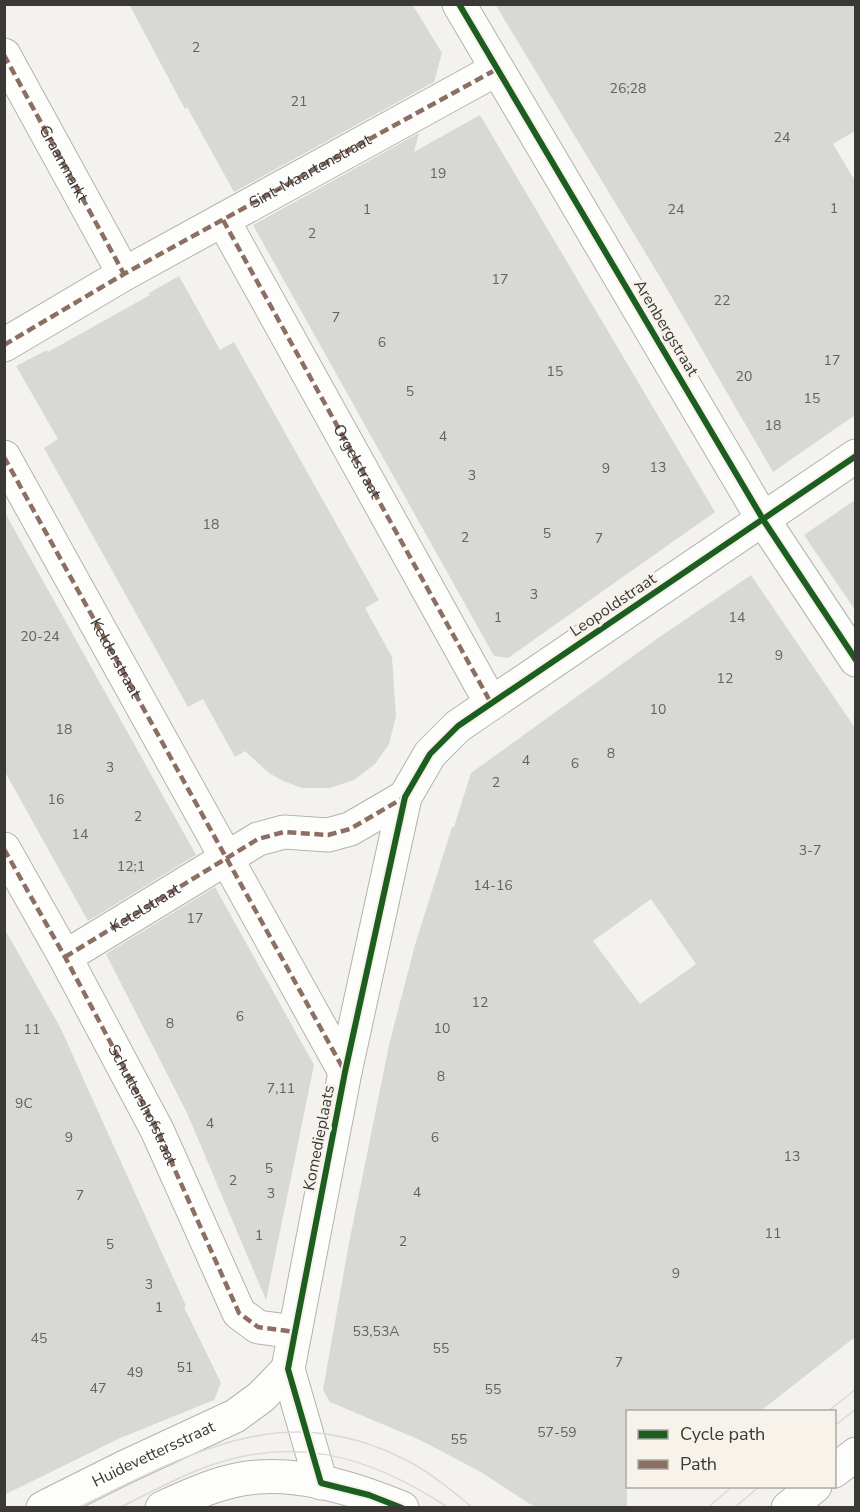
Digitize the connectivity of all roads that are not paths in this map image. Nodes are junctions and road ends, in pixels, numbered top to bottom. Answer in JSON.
{"nodes":[{"id":1,"x":459,"y":4,"type":"edge"},
{"id":2,"x":4,"y":55,"type":"edge"},
{"id":3,"x":497,"y":69,"type":"junction"},
{"id":4,"x":223,"y":220,"type":"junction"},
{"id":5,"x":124,"y":274,"type":"junction"},
{"id":6,"x":4,"y":345,"type":"edge"},
{"id":7,"x":855,"y":456,"type":"edge"},
{"id":8,"x":4,"y":458,"type":"edge"},
{"id":9,"x":764,"y":520,"type":"junction"},
{"id":10,"x":855,"y":660,"type":"edge"},
{"id":11,"x":491,"y":703,"type":"junction"},
{"id":12,"x":405,"y":796,"type":"junction"},
{"id":13,"x":4,"y":849,"type":"edge"},
{"id":14,"x":225,"y":857,"type":"junction"},
{"id":15,"x":65,"y":957,"type":"junction"},
{"id":16,"x":345,"y":1072,"type":"junction"},
{"id":17,"x":295,"y":1332,"type":"junction"},
{"id":18,"x":288,"y":1369,"type":"junction"},
{"id":19,"x":855,"y":1454,"type":"edge"},
{"id":20,"x":836,"y":1469,"type":"edge"},
{"id":21,"x":321,"y":1483,"type":"junction"},
{"id":22,"x":813,"y":1488,"type":"edge"},
{"id":23,"x":43,"y":1508,"type":"edge"},
{"id":24,"x":162,"y":1508,"type":"edge"},
{"id":25,"x":402,"y":1508,"type":"edge"},
{"id":26,"x":788,"y":1508,"type":"edge"}],
"edges":[{"from":1,"to":3,"type":"street","name":"Arenbergstraat"},
{"from":2,"to":5,"type":"street","name":"Graanmarkt"},
{"from":3,"to":4,"type":"street","name":"Sint-Maartenstraat"},
{"from":3,"to":9,"type":"street","name":"Arenbergstraat"},
{"from":4,"to":5,"type":"street","name":"Sint-Maartenstraat"},
{"from":4,"to":11,"type":"street","name":"Orgelstraat"},
{"from":5,"to":6,"type":"street","name":"Sint-Maartenstraat"},
{"from":7,"to":9,"type":"street","name":"Leopoldstraat"},
{"from":8,"to":14,"type":"street","name":"Kelderstraat"},
{"from":9,"to":10,"type":"street","name":"Arenbergstraat"},
{"from":9,"to":11,"type":"street","name":"Leopoldstraat"},
{"from":11,"to":12,"type":"street","name":"Leopoldstraat"},
{"from":12,"to":14,"type":"street","name":"Ketelstraat"},
{"from":12,"to":16,"type":"street","name":"Komedieplaats"},
{"from":13,"to":15,"type":"street","name":"Schuttershofstraat"},
{"from":14,"to":15,"type":"street","name":"Ketelstraat"},
{"from":14,"to":16,"type":"street","name":"Komedieplaats"},
{"from":15,"to":17,"type":"street","name":"Schuttershofstraat"},
{"from":16,"to":17,"type":"street","name":"Komedieplaats"},
{"from":17,"to":18,"type":"street","name":"Komedieplaats"},
{"from":18,"to":21,"type":"street","name":"Komedieplaats"},
{"from":18,"to":23,"type":"street","name":"Huidevettersstraat"},
{"from":19,"to":20,"type":"street"},
{"from":21,"to":24,"type":"street"},
{"from":21,"to":25,"type":"street"},
{"from":22,"to":26,"type":"street"}]}
